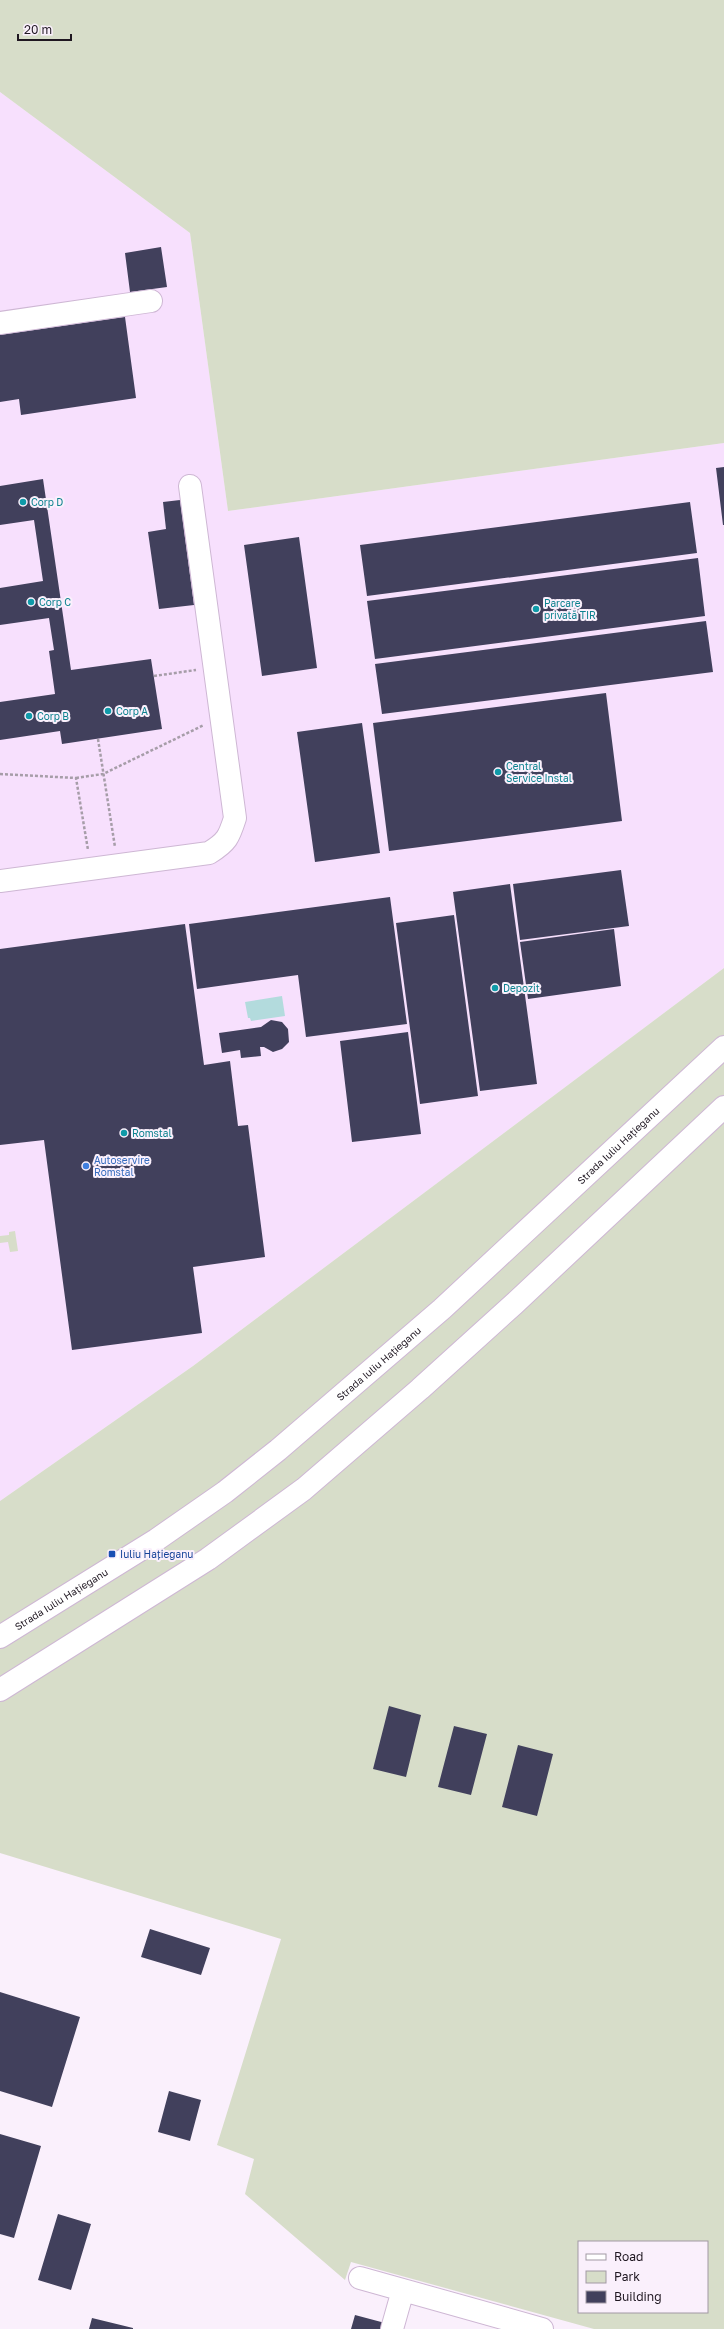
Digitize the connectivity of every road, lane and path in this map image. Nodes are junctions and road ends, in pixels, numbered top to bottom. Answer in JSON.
{"nodes":[{"id":1,"x":152,"y":301,"type":"dead end"},
{"id":2,"x":0,"y":323,"type":"edge"},
{"id":3,"x":190,"y":486,"type":"dead end"},
{"id":4,"x":214,"y":667,"type":"junction"},
{"id":5,"x":154,"y":676,"type":"dead end"},
{"id":6,"x":221,"y":716,"type":"junction"},
{"id":7,"x":98,"y":739,"type":"dead end"},
{"id":8,"x":0,"y":774,"type":"edge"},
{"id":9,"x":103,"y":774,"type":"junction"},
{"id":10,"x":76,"y":778,"type":"junction"},
{"id":11,"x":117,"y":865,"type":"junction"},
{"id":12,"x":91,"y":869,"type":"junction"},
{"id":13,"x":0,"y":881,"type":"edge"},
{"id":14,"x":724,"y":1047,"type":"edge"},
{"id":15,"x":724,"y":1107,"type":"edge"},
{"id":16,"x":0,"y":1637,"type":"edge"},
{"id":17,"x":0,"y":1690,"type":"edge"},
{"id":18,"x":360,"y":2278,"type":"dead end"},
{"id":19,"x":403,"y":2290,"type":"junction"},
{"id":20,"x":511,"y":2325,"type":"edge"},
{"id":21,"x":392,"y":2329,"type":"edge"},
{"id":22,"x":542,"y":2329,"type":"edge"}],
"edges":[{"from":1,"to":2,"type":"main road"},
{"from":3,"to":4,"type":"main road"},
{"from":4,"to":5,"type":"path"},
{"from":4,"to":6,"type":"main road"},
{"from":6,"to":9,"type":"path"},
{"from":6,"to":11,"type":"main road"},
{"from":7,"to":9,"type":"path"},
{"from":8,"to":10,"type":"path"},
{"from":9,"to":10,"type":"path"},
{"from":9,"to":11,"type":"path"},
{"from":10,"to":12,"type":"path"},
{"from":11,"to":12,"type":"main road"},
{"from":12,"to":13,"type":"main road"},
{"from":14,"to":16,"type":"main road","name":"Strada Iuliu Hațieganu"},
{"from":15,"to":17,"type":"main road"},
{"from":18,"to":19,"type":"main road"},
{"from":19,"to":20,"type":"main road"},
{"from":19,"to":21,"type":"main road"},
{"from":20,"to":22,"type":"main road"}]}
